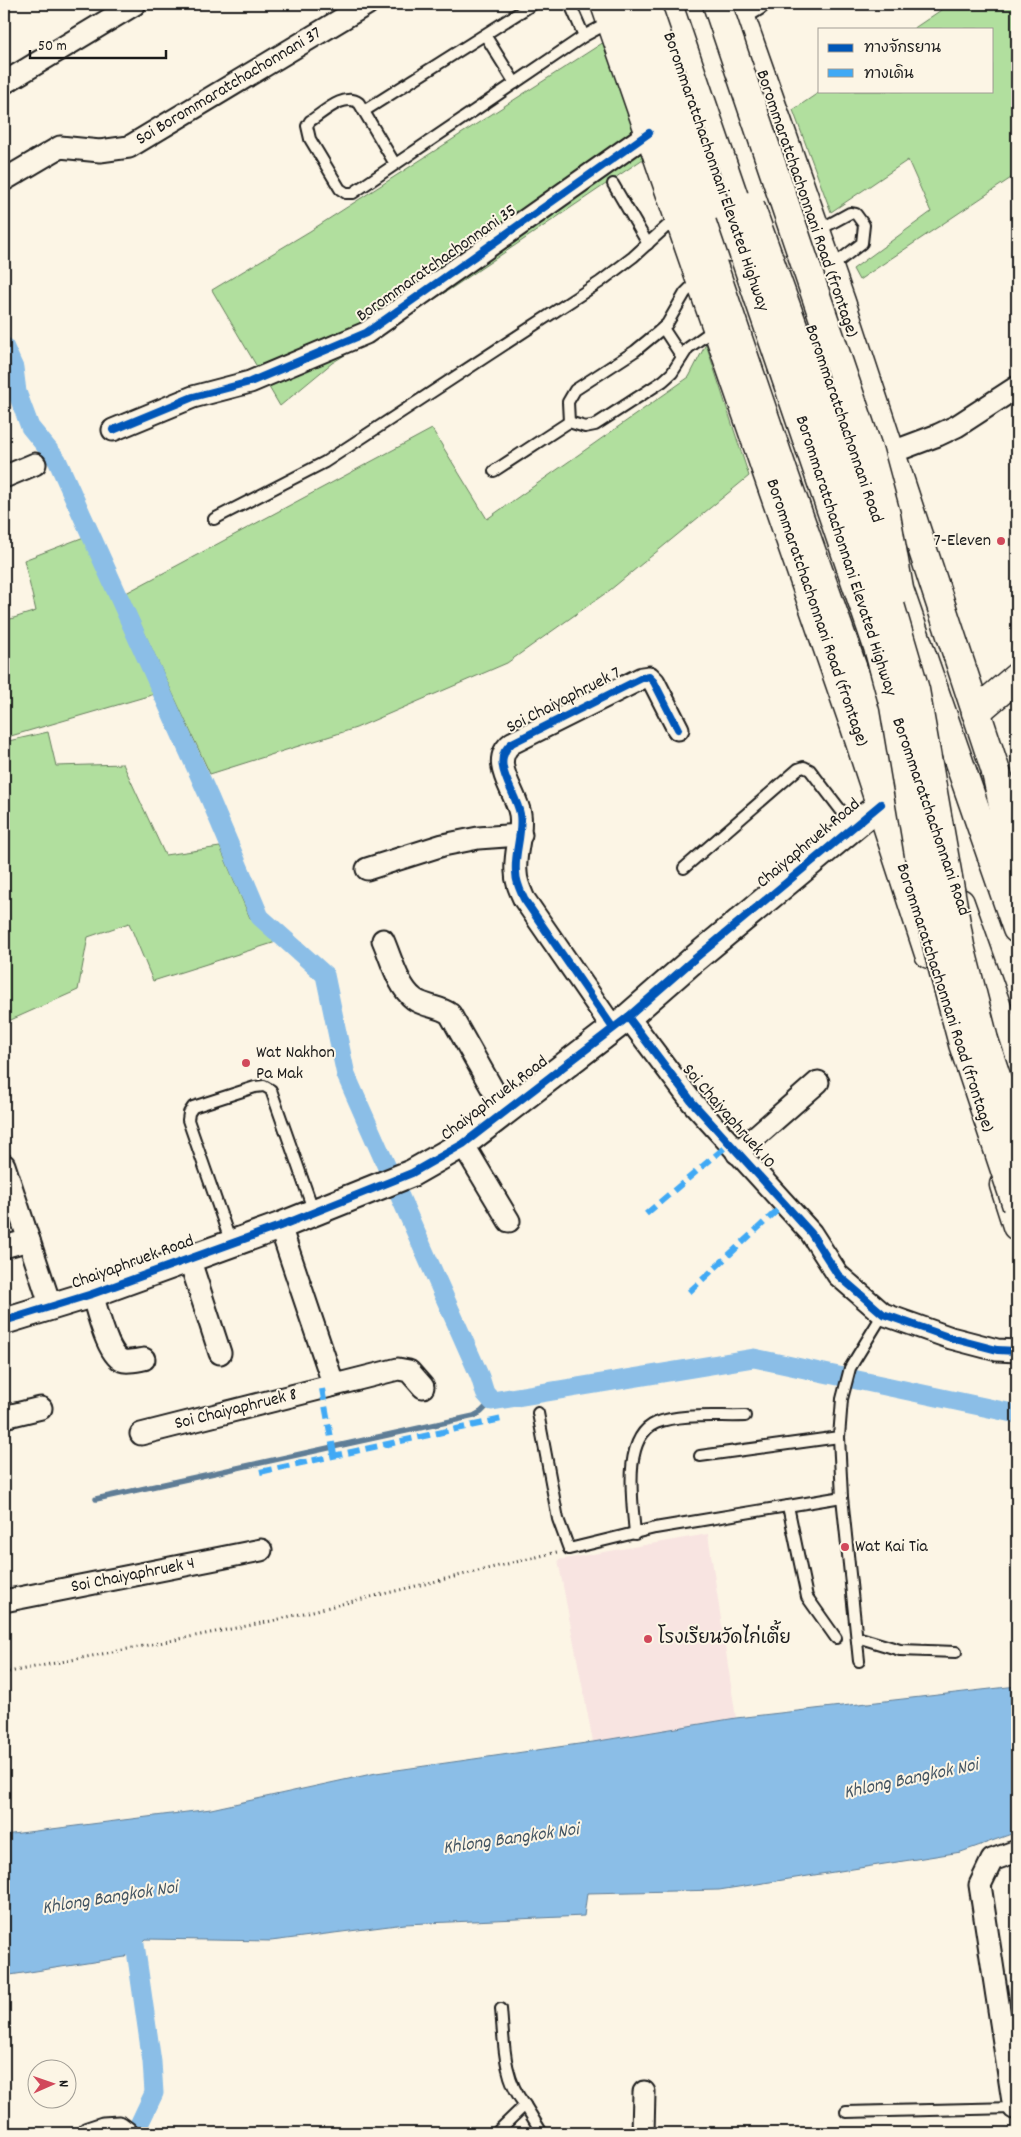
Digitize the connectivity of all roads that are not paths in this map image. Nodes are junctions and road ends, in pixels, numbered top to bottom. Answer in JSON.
{"nodes":[{"id":1,"x":135,"y":4,"type":"edge"},
{"id":2,"x":367,"y":4,"type":"edge"},
{"id":3,"x":533,"y":4,"type":"edge"},
{"id":4,"x":570,"y":4,"type":"edge"},
{"id":5,"x":646,"y":4,"type":"edge"},
{"id":6,"x":656,"y":4,"type":"edge"},
{"id":7,"x":680,"y":4,"type":"edge"},
{"id":8,"x":699,"y":4,"type":"edge"},
{"id":9,"x":738,"y":7,"type":"edge"},
{"id":10,"x":613,"y":10,"type":"edge"},
{"id":11,"x":485,"y":36,"type":"junction"},
{"id":12,"x":584,"y":36,"type":"junction"},
{"id":13,"x":4,"y":82,"type":"edge"},
{"id":14,"x":515,"y":83,"type":"junction"},
{"id":15,"x":364,"y":111,"type":"junction"},
{"id":16,"x":649,"y":133,"type":"junction"},
{"id":17,"x":395,"y":164,"type":"junction"},
{"id":18,"x":4,"y":180,"type":"edge"},
{"id":19,"x":613,"y":184,"type":"dead end"},
{"id":20,"x":740,"y":210,"type":"junction"},
{"id":21,"x":678,"y":217,"type":"junction"},
{"id":22,"x":817,"y":232,"type":"junction"},
{"id":23,"x":648,"y":244,"type":"junction"},
{"id":24,"x":829,"y":268,"type":"junction"},
{"id":25,"x":700,"y":278,"type":"junction"},
{"id":26,"x":663,"y":328,"type":"junction"},
{"id":27,"x":717,"y":328,"type":"junction"},
{"id":28,"x":682,"y":357,"type":"junction"},
{"id":29,"x":1017,"y":387,"type":"edge"},
{"id":30,"x":569,"y":422,"type":"junction"},
{"id":31,"x":113,"y":430,"type":"dead end"},
{"id":32,"x":890,"y":453,"type":"junction"},
{"id":33,"x":35,"y":464,"type":"dead end"},
{"id":34,"x":494,"y":471,"type":"dead end"},
{"id":35,"x":4,"y":477,"type":"edge"},
{"id":36,"x":214,"y":519,"type":"dead end"},
{"id":37,"x":1017,"y":677,"type":"edge"},
{"id":38,"x":915,"y":690,"type":"junction"},
{"id":39,"x":976,"y":712,"type":"junction"},
{"id":40,"x":678,"y":729,"type":"dead end"},
{"id":41,"x":996,"y":772,"type":"junction"},
{"id":42,"x":881,"y":804,"type":"junction"},
{"id":43,"x":853,"y":827,"type":"junction"},
{"id":44,"x":1017,"y":832,"type":"edge"},
{"id":45,"x":520,"y":835,"type":"junction"},
{"id":46,"x":919,"y":855,"type":"junction"},
{"id":47,"x":684,"y":868,"type":"dead end"},
{"id":48,"x":367,"y":869,"type":"dead end"},
{"id":49,"x":1017,"y":870,"type":"edge"},
{"id":50,"x":1017,"y":929,"type":"edge"},
{"id":51,"x":383,"y":940,"type":"dead end"},
{"id":52,"x":934,"y":968,"type":"junction"},
{"id":53,"x":620,"y":1022,"type":"junction"},
{"id":54,"x":1016,"y":1060,"type":"edge"},
{"id":55,"x":818,"y":1082,"type":"dead end"},
{"id":56,"x":506,"y":1113,"type":"junction"},
{"id":57,"x":1017,"y":1139,"type":"edge"},
{"id":58,"x":463,"y":1144,"type":"junction"},
{"id":59,"x":737,"y":1153,"type":"junction"},
{"id":60,"x":4,"y":1165,"type":"edge"},
{"id":61,"x":1017,"y":1206,"type":"edge"},
{"id":62,"x":314,"y":1212,"type":"junction"},
{"id":63,"x":509,"y":1221,"type":"dead end"},
{"id":64,"x":280,"y":1226,"type":"junction"},
{"id":65,"x":1017,"y":1226,"type":"edge"},
{"id":66,"x":29,"y":1240,"type":"junction"},
{"id":67,"x":231,"y":1243,"type":"junction"},
{"id":68,"x":4,"y":1247,"type":"edge"},
{"id":69,"x":189,"y":1258,"type":"junction"},
{"id":70,"x":92,"y":1294,"type":"junction"},
{"id":71,"x":51,"y":1307,"type":"junction"},
{"id":72,"x":883,"y":1314,"type":"junction"},
{"id":73,"x":4,"y":1322,"type":"edge"},
{"id":74,"x":1017,"y":1351,"type":"edge"},
{"id":75,"x":220,"y":1353,"type":"dead end"},
{"id":76,"x":144,"y":1359,"type":"dead end"},
{"id":77,"x":332,"y":1386,"type":"junction"},
{"id":78,"x":423,"y":1386,"type":"dead end"},
{"id":79,"x":41,"y":1408,"type":"dead end"},
{"id":80,"x":538,"y":1413,"type":"dead end"},
{"id":81,"x":745,"y":1416,"type":"dead end"},
{"id":82,"x":4,"y":1417,"type":"edge"},
{"id":83,"x":141,"y":1434,"type":"dead end"},
{"id":84,"x":840,"y":1438,"type":"junction"},
{"id":85,"x":700,"y":1456,"type":"dead end"},
{"id":86,"x":842,"y":1497,"type":"junction"},
{"id":87,"x":788,"y":1506,"type":"junction"},
{"id":88,"x":635,"y":1534,"type":"junction"},
{"id":89,"x":261,"y":1550,"type":"dead end"},
{"id":90,"x":4,"y":1601,"type":"edge"},
{"id":91,"x":857,"y":1637,"type":"junction"},
{"id":92,"x":836,"y":1638,"type":"dead end"},
{"id":93,"x":956,"y":1652,"type":"dead end"},
{"id":94,"x":859,"y":1661,"type":"dead end"},
{"id":95,"x":1017,"y":1851,"type":"edge"},
{"id":96,"x":501,"y":2009,"type":"dead end"},
{"id":97,"x":644,"y":2092,"type":"dead end"},
{"id":98,"x":525,"y":2105,"type":"junction"},
{"id":99,"x":1016,"y":2108,"type":"edge"},
{"id":100,"x":846,"y":2112,"type":"dead end"},
{"id":101,"x":126,"y":2132,"type":"edge"},
{"id":102,"x":88,"y":2133,"type":"edge"},
{"id":103,"x":496,"y":2133,"type":"edge"},
{"id":104,"x":542,"y":2133,"type":"edge"},
{"id":105,"x":643,"y":2133,"type":"edge"}],
"edges":[{"from":1,"to":13,"type":"street"},
{"from":2,"to":18,"type":"street","name":"Soi Borommaratchachonnani 37"},
{"from":3,"to":11,"type":"lane"},
{"from":4,"to":12,"type":"lane"},
{"from":5,"to":54,"type":"main road","name":"Borommaratchachonnani Road"},
{"from":6,"to":20,"type":"main road","name":"Borommaratchachonnani Elevated Highway"},
{"from":7,"to":20,"type":"main road","name":"Borommaratchachonnani Elevated Highway"},
{"from":8,"to":50,"type":"main road","name":"Borommaratchachonnani Road"},
{"from":9,"to":22,"type":"main road","name":"Borommaratchachonnani Road (frontage)"},
{"from":9,"to":38,"type":"main road","bridge":true},
{"from":10,"to":12,"type":"lane"},
{"from":10,"to":16,"type":"main road","name":"Borommaratchachonnani Road (frontage)"},
{"from":10,"to":46,"type":"main road","bridge":true},
{"from":11,"to":14,"type":"lane"},
{"from":11,"to":15,"type":"lane"},
{"from":12,"to":14,"type":"lane"},
{"from":14,"to":17,"type":"lane"},
{"from":15,"to":17,"type":"lane"},
{"from":15,"to":17,"type":"lane"},
{"from":16,"to":21,"type":"main road","name":"Borommaratchachonnani Road (frontage)"},
{"from":16,"to":31,"type":"street","name":"Borommaratchachonnani 35"},
{"from":19,"to":23,"type":"lane"},
{"from":20,"to":38,"type":"main road","name":"Borommaratchachonnani Elevated Highway","bridge":true},
{"from":20,"to":46,"type":"main road","name":"Borommaratchachonnani Elevated Highway","bridge":true},
{"from":21,"to":23,"type":"lane"},
{"from":21,"to":25,"type":"main road","name":"Borommaratchachonnani Road (frontage)"},
{"from":22,"to":24,"type":"main road","name":"Borommaratchachonnani Road (frontage)"},
{"from":22,"to":24,"type":"lane"},
{"from":23,"to":36,"type":"lane"},
{"from":24,"to":32,"type":"main road","name":"Borommaratchachonnani Road (frontage)"},
{"from":25,"to":26,"type":"lane"},
{"from":25,"to":27,"type":"main road","name":"Borommaratchachonnani Road (frontage)"},
{"from":26,"to":28,"type":"lane"},
{"from":26,"to":30,"type":"lane"},
{"from":27,"to":28,"type":"lane"},
{"from":27,"to":42,"type":"main road","name":"Borommaratchachonnani Road (frontage)"},
{"from":28,"to":30,"type":"lane"},
{"from":29,"to":32,"type":"street"},
{"from":30,"to":34,"type":"lane"},
{"from":32,"to":39,"type":"main road","name":"Borommaratchachonnani Road (frontage)"},
{"from":33,"to":35,"type":"street"},
{"from":37,"to":39,"type":"main road"},
{"from":38,"to":57,"type":"main road","name":"Borommaratchachonnani Elevated Highway","bridge":true},
{"from":39,"to":41,"type":"main road","name":"Borommaratchachonnani Road (frontage)"},
{"from":40,"to":45,"type":"street","name":"Soi Chaiyaphruek 7"},
{"from":41,"to":44,"type":"main road","name":"Borommaratchachonnani Road (frontage)"},
{"from":41,"to":49,"type":"main road"},
{"from":42,"to":43,"type":"street","name":"Chaiyaphruek Road"},
{"from":42,"to":52,"type":"main road","name":"Borommaratchachonnani Road (frontage)"},
{"from":43,"to":47,"type":"lane"},
{"from":43,"to":53,"type":"street","name":"Chaiyaphruek Road"},
{"from":45,"to":48,"type":"street"},
{"from":45,"to":53,"type":"street","name":"Soi Chaiyaphruek 7"},
{"from":46,"to":61,"type":"main road","name":"Borommaratchachonnani Elevated Highway","bridge":true},
{"from":51,"to":56,"type":"street"},
{"from":52,"to":54,"type":"main road"},
{"from":52,"to":65,"type":"main road","name":"Borommaratchachonnani Road (frontage)"},
{"from":53,"to":56,"type":"street","name":"Chaiyaphruek Road"},
{"from":53,"to":59,"type":"street","name":"Soi Chaiyaphruek 10"},
{"from":55,"to":59,"type":"street"},
{"from":56,"to":58,"type":"street","name":"Chaiyaphruek Road"},
{"from":58,"to":62,"type":"street","name":"Chaiyaphruek Road"},
{"from":58,"to":63,"type":"street"},
{"from":59,"to":72,"type":"street","name":"Soi Chaiyaphruek 10"},
{"from":60,"to":66,"type":"street"},
{"from":62,"to":64,"type":"street","name":"Chaiyaphruek Road"},
{"from":62,"to":67,"type":"lane"},
{"from":64,"to":67,"type":"street","name":"Chaiyaphruek Road"},
{"from":64,"to":77,"type":"street"},
{"from":66,"to":68,"type":"street"},
{"from":66,"to":71,"type":"street"},
{"from":67,"to":69,"type":"street","name":"Chaiyaphruek Road"},
{"from":69,"to":70,"type":"street","name":"Chaiyaphruek Road"},
{"from":69,"to":75,"type":"street"},
{"from":70,"to":71,"type":"street","name":"Chaiyaphruek Road"},
{"from":70,"to":76,"type":"street"},
{"from":71,"to":73,"type":"street","name":"Chaiyaphruek Road"},
{"from":72,"to":74,"type":"street"},
{"from":72,"to":84,"type":"lane"},
{"from":77,"to":78,"type":"street","name":"Soi Chaiyaphruek 8"},
{"from":77,"to":83,"type":"street","name":"Soi Chaiyaphruek 8"},
{"from":79,"to":82,"type":"street"},
{"from":80,"to":88,"type":"lane"},
{"from":81,"to":88,"type":"lane"},
{"from":84,"to":85,"type":"lane"},
{"from":84,"to":86,"type":"lane"},
{"from":86,"to":87,"type":"lane"},
{"from":86,"to":91,"type":"lane"},
{"from":87,"to":88,"type":"lane"},
{"from":87,"to":92,"type":"lane"},
{"from":89,"to":90,"type":"street","name":"Soi Chaiyaphruek 4"},
{"from":91,"to":93,"type":"lane"},
{"from":91,"to":94,"type":"lane"},
{"from":95,"to":99,"type":"street"},
{"from":96,"to":98,"type":"lane"},
{"from":97,"to":105,"type":"street"},
{"from":98,"to":103,"type":"lane"},
{"from":98,"to":104,"type":"lane"},
{"from":99,"to":100,"type":"lane"},
{"from":101,"to":102,"type":"street"}]}
